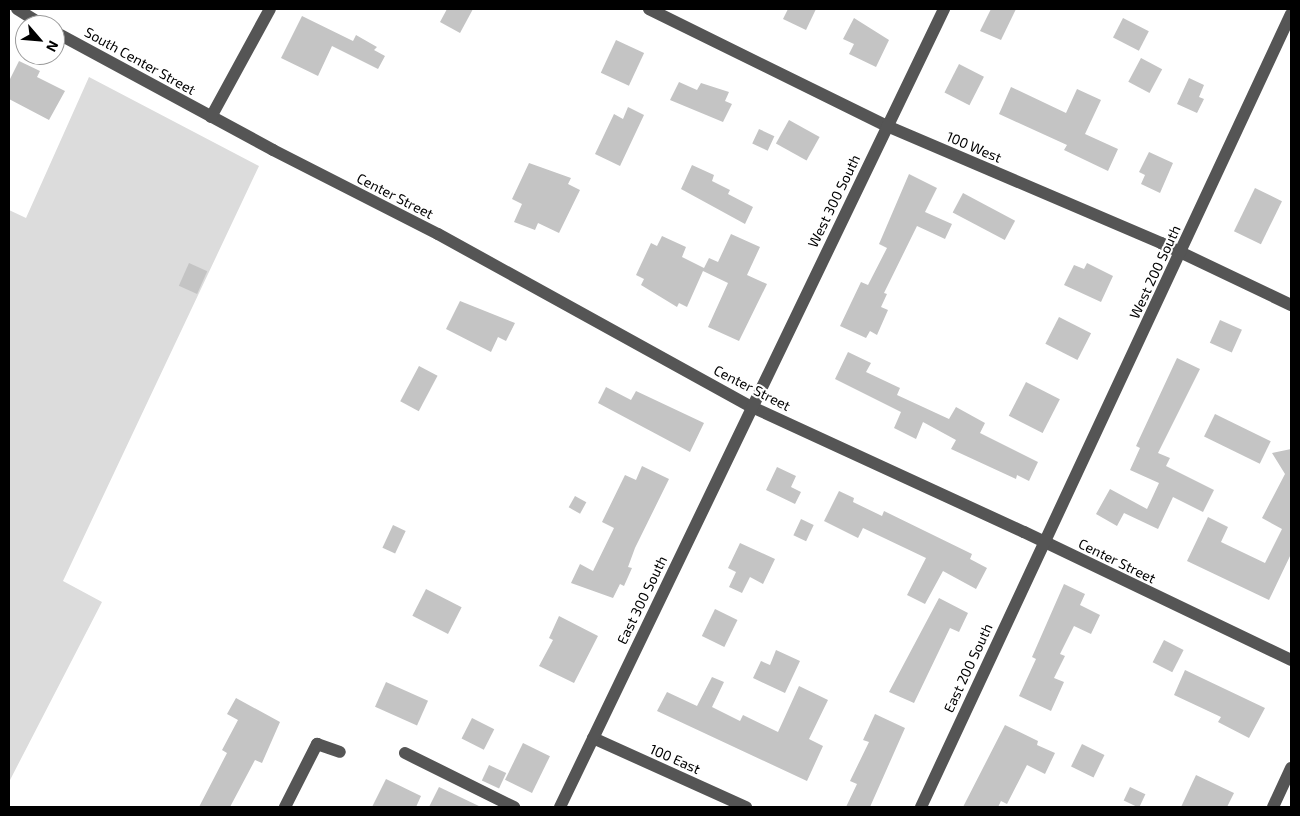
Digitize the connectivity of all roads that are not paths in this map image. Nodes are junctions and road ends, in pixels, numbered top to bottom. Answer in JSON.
{"nodes":[{"id":1,"x":270,"y":9,"type":"edge"},
{"id":2,"x":649,"y":9,"type":"edge"},
{"id":3,"x":944,"y":9,"type":"edge"},
{"id":4,"x":9,"y":10,"type":"edge"},
{"id":5,"x":1291,"y":14,"type":"edge"},
{"id":6,"x":21,"y":15,"type":"edge"},
{"id":7,"x":65,"y":37,"type":"edge"},
{"id":8,"x":211,"y":117,"type":"junction"},
{"id":9,"x":887,"y":126,"type":"junction"},
{"id":10,"x":1181,"y":252,"type":"junction"},
{"id":11,"x":1291,"y":305,"type":"edge"},
{"id":12,"x":752,"y":407,"type":"junction"},
{"id":13,"x":1043,"y":542,"type":"junction"},
{"id":14,"x":1291,"y":660,"type":"edge"},
{"id":15,"x":593,"y":738,"type":"junction"},
{"id":16,"x":340,"y":752,"type":"dead end"},
{"id":17,"x":405,"y":753,"type":"dead end"},
{"id":18,"x":1291,"y":768,"type":"edge"},
{"id":19,"x":285,"y":807,"type":"edge"},
{"id":20,"x":514,"y":807,"type":"edge"},
{"id":21,"x":560,"y":807,"type":"edge"},
{"id":22,"x":746,"y":807,"type":"edge"},
{"id":23,"x":921,"y":807,"type":"edge"},
{"id":24,"x":1273,"y":807,"type":"edge"}],
"edges":[{"from":1,"to":8,"type":"street"},
{"from":2,"to":9,"type":"street","name":"100 West"},
{"from":3,"to":9,"type":"street","name":"West 300 South"},
{"from":4,"to":6,"type":"street"},
{"from":5,"to":10,"type":"street","name":"West 200 South"},
{"from":7,"to":8,"type":"street","name":"South Center Street"},
{"from":8,"to":12,"type":"street","name":"Center Street"},
{"from":9,"to":10,"type":"street","name":"100 West"},
{"from":9,"to":12,"type":"street","name":"West 300 South"},
{"from":10,"to":11,"type":"street","name":"100 West"},
{"from":10,"to":13,"type":"street","name":"West 200 South"},
{"from":12,"to":13,"type":"street","name":"Center Street"},
{"from":12,"to":15,"type":"street","name":"East 300 South"},
{"from":13,"to":14,"type":"street","name":"Center Street"},
{"from":13,"to":23,"type":"street","name":"East 200 South"},
{"from":15,"to":21,"type":"street","name":"East 300 South"},
{"from":15,"to":22,"type":"street","name":"100 East"},
{"from":16,"to":19,"type":"street"},
{"from":17,"to":20,"type":"street"},
{"from":18,"to":24,"type":"street"}]}
